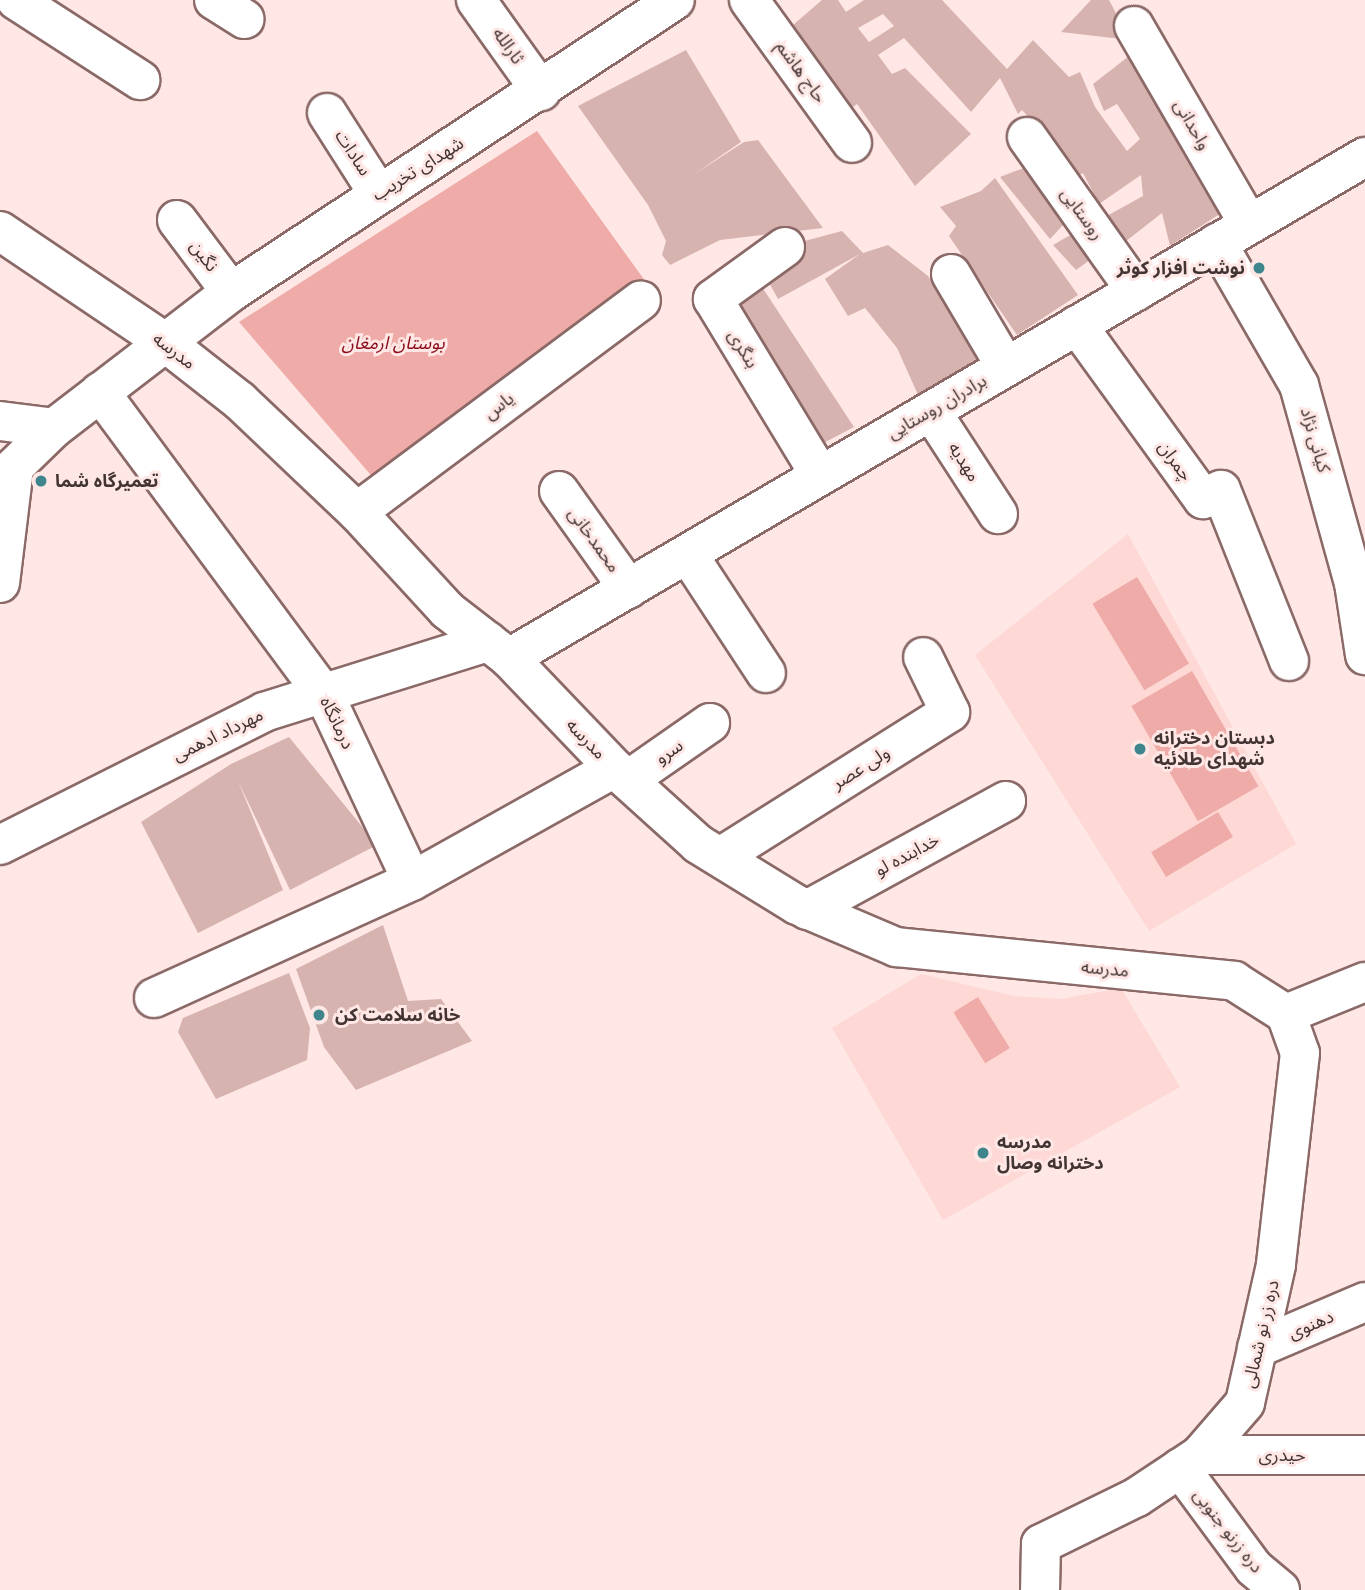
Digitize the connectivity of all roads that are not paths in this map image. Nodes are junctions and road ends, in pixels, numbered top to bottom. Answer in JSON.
{"nodes":[{"id":1,"x":16,"y":0,"type":"edge"},
{"id":2,"x":476,"y":0,"type":"edge"},
{"id":3,"x":674,"y":0,"type":"edge"},
{"id":4,"x":749,"y":0,"type":"edge"},
{"id":5,"x":1134,"y":26,"type":"dead end"},
{"id":6,"x":140,"y":80,"type":"dead end"},
{"id":7,"x":541,"y":91,"type":"junction"},
{"id":8,"x":327,"y":113,"type":"dead end"},
{"id":9,"x":1027,"y":137,"type":"dead end"},
{"id":10,"x":852,"y":143,"type":"dead end"},
{"id":11,"x":1365,"y":157,"type":"edge"},
{"id":12,"x":378,"y":193,"type":"junction"},
{"id":13,"x":177,"y":220,"type":"dead end"},
{"id":14,"x":1250,"y":225,"type":"junction"},
{"id":15,"x":0,"y":231,"type":"edge"},
{"id":16,"x":1217,"y":243,"type":"junction"},
{"id":17,"x":785,"y":247,"type":"dead end"},
{"id":18,"x":951,"y":274,"type":"dead end"},
{"id":19,"x":1136,"y":290,"type":"junction"},
{"id":20,"x":231,"y":292,"type":"junction"},
{"id":21,"x":641,"y":300,"type":"dead end"},
{"id":22,"x":1077,"y":325,"type":"junction"},
{"id":23,"x":166,"y":343,"type":"junction"},
{"id":24,"x":1006,"y":366,"type":"junction"},
{"id":25,"x":100,"y":392,"type":"junction"},
{"id":26,"x":931,"y":411,"type":"junction"},
{"id":27,"x":0,"y":421,"type":"edge"},
{"id":28,"x":54,"y":428,"type":"junction"},
{"id":29,"x":820,"y":475,"type":"junction"},
{"id":30,"x":559,"y":491,"type":"dead end"},
{"id":31,"x":357,"y":512,"type":"junction"},
{"id":32,"x":998,"y":514,"type":"dead end"},
{"id":33,"x":689,"y":556,"type":"junction"},
{"id":34,"x":1360,"y":581,"type":"edge"},
{"id":35,"x":0,"y":583,"type":"edge"},
{"id":36,"x":629,"y":589,"type":"junction"},
{"id":37,"x":499,"y":650,"type":"junction"},
{"id":38,"x":1365,"y":655,"type":"edge"},
{"id":39,"x":923,"y":657,"type":"dead end"},
{"id":40,"x":1289,"y":661,"type":"dead end"},
{"id":41,"x":766,"y":673,"type":"dead end"},
{"id":42,"x":325,"y":696,"type":"junction"},
{"id":43,"x":710,"y":723,"type":"dead end"},
{"id":44,"x":621,"y":774,"type":"junction"},
{"id":45,"x":1006,"y":801,"type":"dead end"},
{"id":46,"x":0,"y":845,"type":"edge"},
{"id":47,"x":720,"y":858,"type":"junction"},
{"id":48,"x":412,"y":881,"type":"junction"},
{"id":49,"x":807,"y":909,"type":"junction"},
{"id":50,"x":1365,"y":982,"type":"edge"},
{"id":51,"x":153,"y":998,"type":"dead end"},
{"id":52,"x":1286,"y":1014,"type":"junction"},
{"id":53,"x":1365,"y":1302,"type":"edge"},
{"id":54,"x":1257,"y":1348,"type":"junction"},
{"id":55,"x":1365,"y":1455,"type":"edge"},
{"id":56,"x":1190,"y":1462,"type":"junction"},
{"id":57,"x":1041,"y":1590,"type":"edge"},
{"id":58,"x":1280,"y":1590,"type":"edge"}],
"edges":[{"from":1,"to":6,"type":"street"},
{"from":2,"to":7,"type":"street","name":"ثارالله"},
{"from":3,"to":7,"type":"street","name":"شهدای تخریب"},
{"from":4,"to":10,"type":"street","name":"حاج هاشم"},
{"from":5,"to":14,"type":"street","name":"واحدانی"},
{"from":7,"to":12,"type":"street","name":"شهدای تخریب"},
{"from":8,"to":12,"type":"street","name":"سادات"},
{"from":9,"to":19,"type":"street","name":"روستایی"},
{"from":11,"to":14,"type":"street","name":"برادران روستایی"},
{"from":12,"to":20,"type":"street","name":"شهدای تخریب"},
{"from":13,"to":20,"type":"street","name":"نگین"},
{"from":14,"to":16,"type":"street","name":"برادران روستایی"},
{"from":15,"to":23,"type":"street","name":"مدرسه"},
{"from":16,"to":19,"type":"street","name":"برادران روستایی"},
{"from":16,"to":34,"type":"street","name":"کیانی نژاد"},
{"from":17,"to":29,"type":"street","name":"بنگری"},
{"from":18,"to":24,"type":"street"},
{"from":19,"to":22,"type":"street","name":"برادران روستایی"},
{"from":20,"to":23,"type":"street","name":"شهدای تخریب"},
{"from":21,"to":31,"type":"street","name":"یاس"},
{"from":22,"to":24,"type":"street","name":"برادران روستایی"},
{"from":22,"to":40,"type":"street","name":"چمران"},
{"from":23,"to":25,"type":"street"},
{"from":23,"to":31,"type":"street","name":"مدرسه"},
{"from":24,"to":26,"type":"street","name":"برادران روستایی"},
{"from":25,"to":28,"type":"street"},
{"from":25,"to":42,"type":"street","name":"درمانگاه"},
{"from":26,"to":29,"type":"street","name":"برادران روستایی"},
{"from":26,"to":32,"type":"street","name":"مهدیه"},
{"from":27,"to":28,"type":"street"},
{"from":28,"to":35,"type":"street"},
{"from":29,"to":33,"type":"street","name":"برادران روستایی"},
{"from":30,"to":36,"type":"street","name":"محمدخانی"},
{"from":31,"to":37,"type":"street","name":"مدرسه"},
{"from":33,"to":36,"type":"street","name":"برادران روستایی"},
{"from":33,"to":41,"type":"street"},
{"from":34,"to":38,"type":"street","name":"کیانی نژاد"},
{"from":36,"to":37,"type":"street","name":"برادران روستایی"},
{"from":37,"to":42,"type":"street","name":"مهرداد ادهمی"},
{"from":37,"to":44,"type":"street","name":"مدرسه"},
{"from":39,"to":47,"type":"street","name":"ولی عصر"},
{"from":42,"to":46,"type":"street","name":"مهرداد ادهمی"},
{"from":42,"to":48,"type":"street","name":"درمانگاه"},
{"from":43,"to":44,"type":"street","name":"سرو"},
{"from":44,"to":47,"type":"street","name":"مدرسه"},
{"from":44,"to":48,"type":"street"},
{"from":45,"to":49,"type":"street","name":"خدابنده لو"},
{"from":47,"to":49,"type":"street","name":"مدرسه"},
{"from":48,"to":51,"type":"street"},
{"from":49,"to":52,"type":"street","name":"مدرسه"},
{"from":50,"to":52,"type":"street"},
{"from":52,"to":54,"type":"street","name":"دره زر نو شمالی"},
{"from":53,"to":54,"type":"street","name":"دهنوی"},
{"from":54,"to":56,"type":"street","name":"دره زر نو شمالی"},
{"from":55,"to":56,"type":"street","name":"حیدری"},
{"from":56,"to":57,"type":"street","name":"دره زر نو شمالی"},
{"from":56,"to":58,"type":"street","name":"دره زرنو جنوبی"}]}
